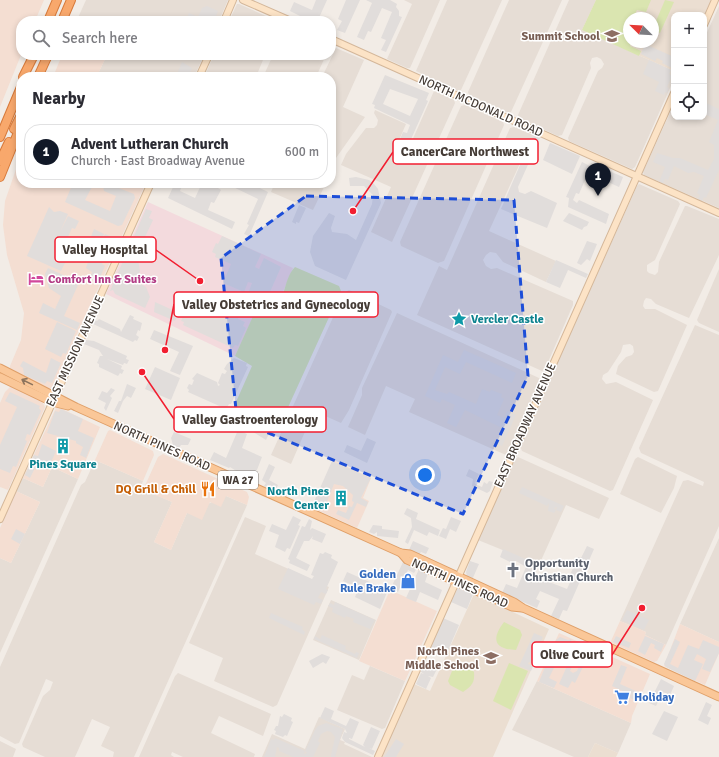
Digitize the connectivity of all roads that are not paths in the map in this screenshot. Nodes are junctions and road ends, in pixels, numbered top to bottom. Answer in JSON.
{"nodes":[{"id":1,"x":57,"y":0,"type":"edge"},
{"id":2,"x":71,"y":0,"type":"edge"},
{"id":3,"x":233,"y":0,"type":"edge"},
{"id":4,"x":243,"y":0,"type":"edge"},
{"id":5,"x":715,"y":0,"type":"edge"},
{"id":6,"x":50,"y":16,"type":"edge"},
{"id":7,"x":64,"y":16,"type":"edge"},
{"id":8,"x":226,"y":16,"type":"edge"},
{"id":9,"x":280,"y":16,"type":"edge"},
{"id":10,"x":707,"y":18,"type":"edge"},
{"id":11,"x":336,"y":41,"type":"edge"},
{"id":12,"x":32,"y":60,"type":"edge"},
{"id":13,"x":46,"y":60,"type":"edge"},
{"id":14,"x":207,"y":60,"type":"edge"},
{"id":15,"x":26,"y":72,"type":"edge"},
{"id":16,"x":41,"y":72,"type":"edge"},
{"id":17,"x":201,"y":72,"type":"edge"},
{"id":18,"x":16,"y":92,"type":"edge"},
{"id":19,"x":16,"y":99,"type":"edge"},
{"id":20,"x":671,"y":100,"type":"edge"},
{"id":21,"x":16,"y":126,"type":"edge"},
{"id":22,"x":0,"y":127,"type":"edge"},
{"id":23,"x":0,"y":137,"type":"edge"},
{"id":24,"x":16,"y":137,"type":"edge"},
{"id":25,"x":0,"y":161,"type":"edge"},
{"id":26,"x":637,"y":176,"type":"junction"},
{"id":27,"x":0,"y":177,"type":"edge"},
{"id":28,"x":149,"y":188,"type":"edge"},
{"id":29,"x":719,"y":213,"type":"edge"},
{"id":30,"x":0,"y":368,"type":"edge"},
{"id":31,"x":0,"y":377,"type":"edge"},
{"id":32,"x":53,"y":399,"type":"junction"},
{"id":33,"x":0,"y":519,"type":"edge"},
{"id":34,"x":457,"y":579,"type":"junction"},
{"id":35,"x":719,"y":697,"type":"edge"},
{"id":36,"x":378,"y":757,"type":"edge"}],
"edges":[{"from":1,"to":6,"type":"highway"},
{"from":2,"to":7,"type":"highway"},
{"from":3,"to":8,"type":"street"},
{"from":4,"to":9,"type":"street"},
{"from":5,"to":10,"type":"street"},
{"from":11,"to":26,"type":"street","name":"NORTH MCDONALD ROAD"},
{"from":12,"to":15,"type":"highway"},
{"from":13,"to":16,"type":"highway"},
{"from":14,"to":17,"type":"street"},
{"from":18,"to":22,"type":"highway"},
{"from":19,"to":23,"type":"highway"},
{"from":20,"to":26,"type":"street","name":"EAST BROADWAY AVENUE"},
{"from":21,"to":25,"type":"highway"},
{"from":24,"to":27,"type":"highway"},
{"from":26,"to":29,"type":"street","name":"NORTH MCDONALD ROAD"},
{"from":26,"to":34,"type":"street","name":"EAST BROADWAY AVENUE"},
{"from":28,"to":32,"type":"street","name":"EAST MISSION AVENUE"},
{"from":32,"to":30,"type":"main road","name":"NORTH PINES ROAD","number":"WA 27","one_way":true},
{"from":31,"to":32,"type":"main road","name":"NORTH PINES ROAD","number":"WA 27"},
{"from":32,"to":33,"type":"street","name":"EAST MISSION AVENUE"},
{"from":32,"to":34,"type":"main road","name":"NORTH PINES ROAD","number":"WA 27"},
{"from":34,"to":35,"type":"main road","name":"NORTH PINES ROAD","number":"WA 27"},
{"from":34,"to":36,"type":"street","name":"EAST BROADWAY AVENUE"}]}
